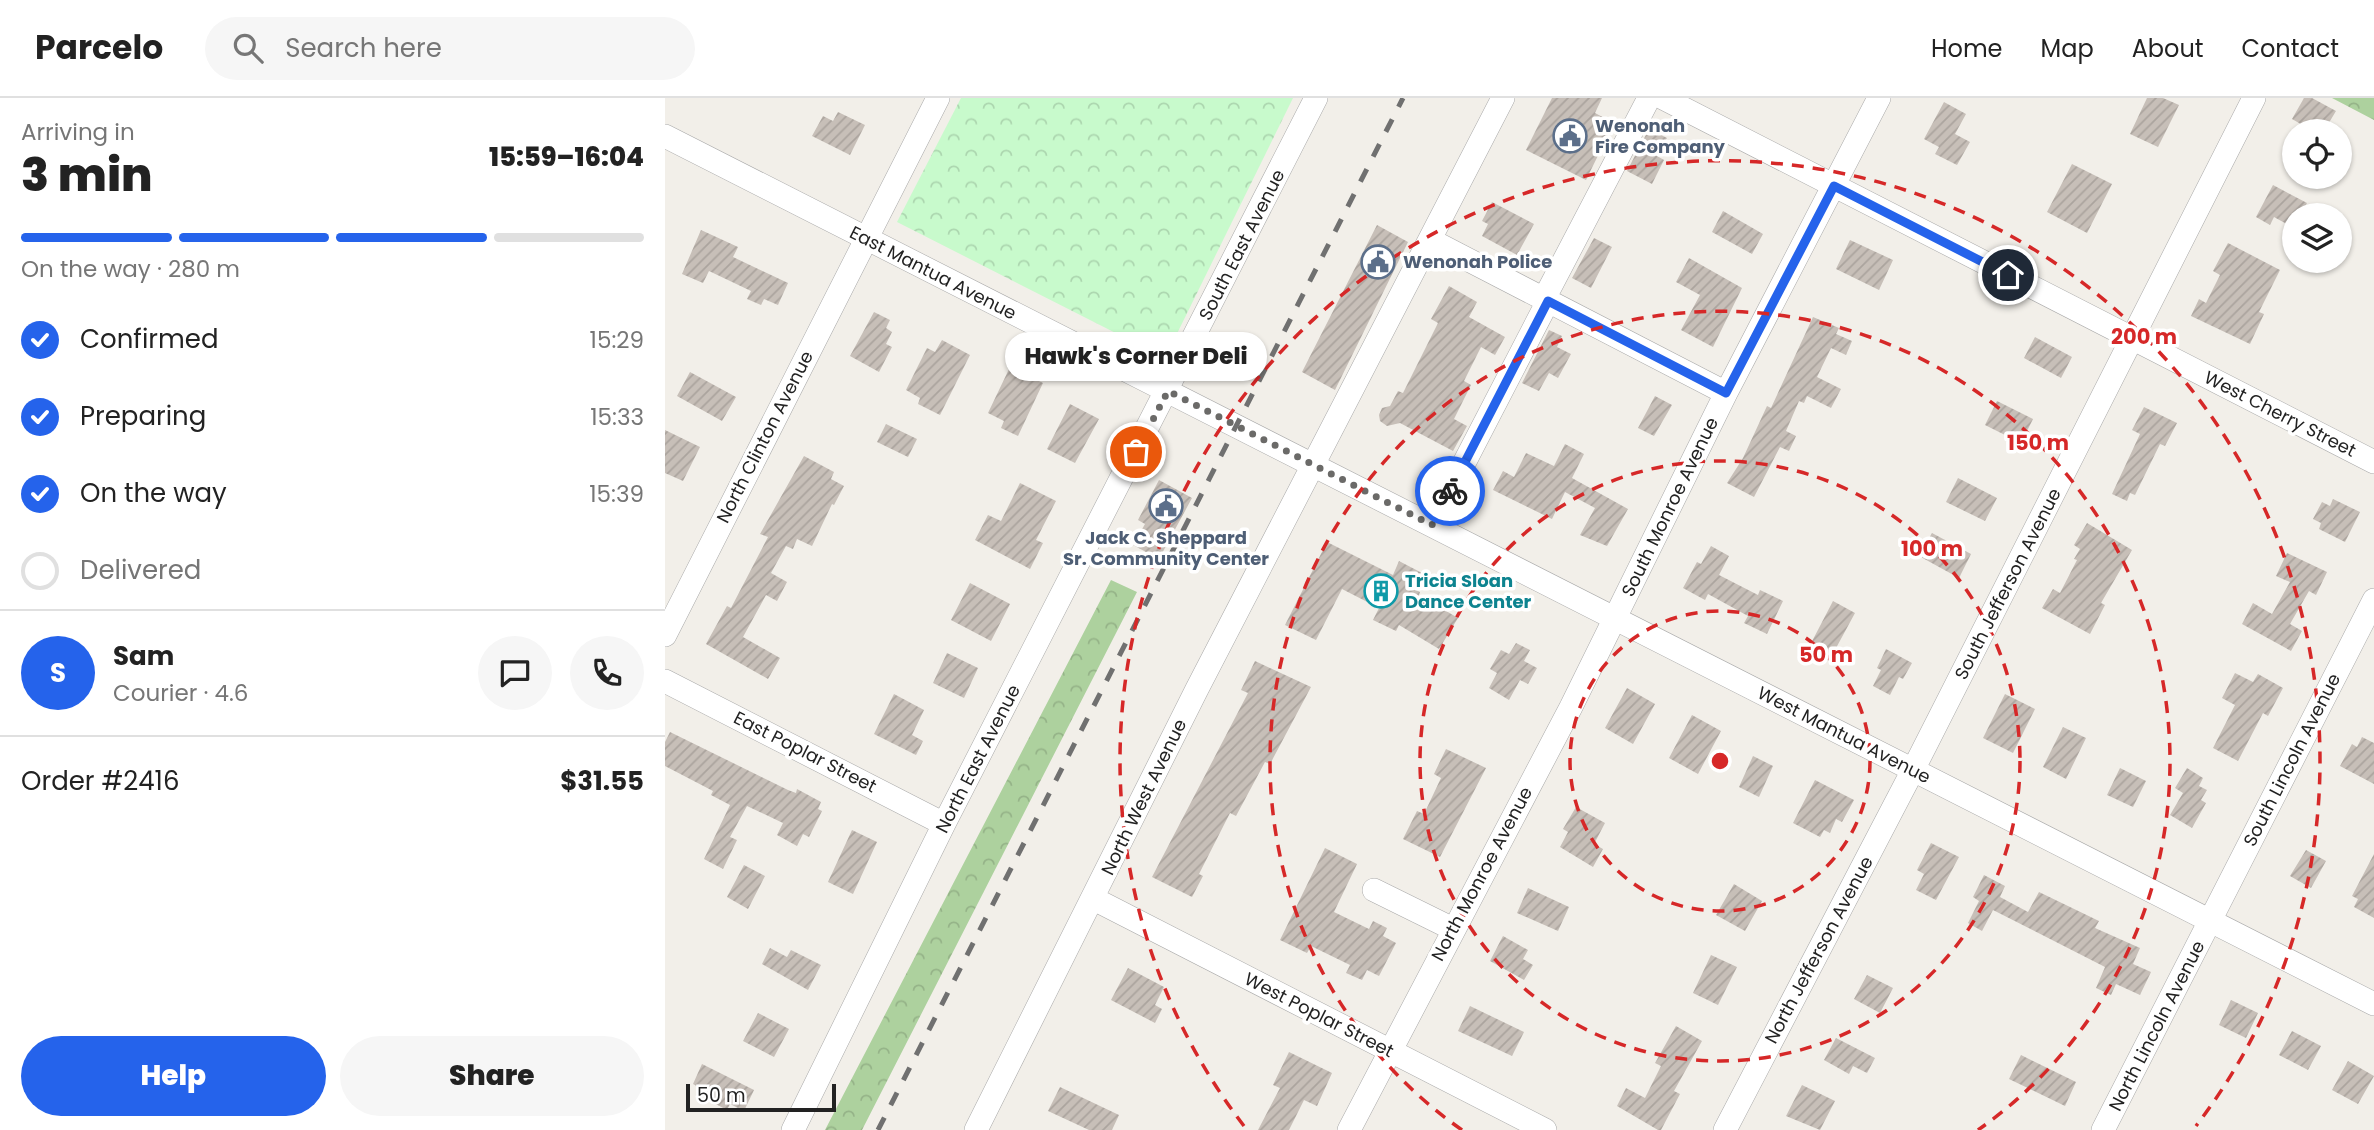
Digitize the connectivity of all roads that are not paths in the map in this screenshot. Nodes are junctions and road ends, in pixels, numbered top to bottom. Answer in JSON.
{"nodes":[{"id":1,"x":938,"y":98,"type":"edge"},
{"id":2,"x":1316,"y":98,"type":"edge"},
{"id":3,"x":1503,"y":98,"type":"edge"},
{"id":4,"x":1649,"y":98,"type":"edge"},
{"id":5,"x":1663,"y":98,"type":"edge"},
{"id":6,"x":1878,"y":98,"type":"edge"},
{"id":7,"x":2254,"y":98,"type":"edge"},
{"id":8,"x":665,"y":136,"type":"edge"},
{"id":9,"x":1834,"y":186,"type":"junction"},
{"id":10,"x":866,"y":239,"type":"junction"},
{"id":11,"x":1430,"y":240,"type":"junction"},
{"id":12,"x":1546,"y":300,"type":"junction"},
{"id":13,"x":2132,"y":338,"type":"junction"},
{"id":14,"x":1168,"y":391,"type":"junction"},
{"id":15,"x":1726,"y":393,"type":"junction"},
{"id":16,"x":2374,"y":462,"type":"edge"},
{"id":17,"x":1314,"y":466,"type":"junction"},
{"id":18,"x":1432,"y":525,"type":"junction"},
{"id":19,"x":2374,"y":600,"type":"edge"},
{"id":20,"x":1615,"y":618,"type":"junction"},
{"id":21,"x":665,"y":635,"type":"edge"},
{"id":22,"x":665,"y":681,"type":"edge"},
{"id":23,"x":1913,"y":770,"type":"junction"},
{"id":24,"x":944,"y":824,"type":"junction"},
{"id":25,"x":1374,"y":890,"type":"dead end"},
{"id":26,"x":1094,"y":899,"type":"junction"},
{"id":27,"x":2210,"y":921,"type":"junction"},
{"id":28,"x":1453,"y":929,"type":"junction"},
{"id":29,"x":2374,"y":1004,"type":"edge"},
{"id":30,"x":1390,"y":1051,"type":"junction"},
{"id":31,"x":793,"y":1130,"type":"edge"},
{"id":32,"x":976,"y":1130,"type":"edge"},
{"id":33,"x":1349,"y":1130,"type":"edge"},
{"id":34,"x":1545,"y":1130,"type":"edge"},
{"id":35,"x":1725,"y":1130,"type":"edge"},
{"id":36,"x":2103,"y":1130,"type":"edge"}],
"edges":[{"from":1,"to":10,"type":"street","name":"North Clinton Avenue"},
{"from":2,"to":14,"type":"street","name":"South East Avenue"},
{"from":3,"to":11,"type":"street","name":"North West Avenue"},
{"from":4,"to":12,"type":"street"},
{"from":5,"to":9,"type":"street","name":"West Cherry Street"},
{"from":6,"to":9,"type":"street","name":"South Monroe Avenue"},
{"from":7,"to":13,"type":"street","name":"South Jefferson Avenue"},
{"from":8,"to":10,"type":"street","name":"East Mantua Avenue"},
{"from":9,"to":13,"type":"street","name":"West Cherry Street"},
{"from":9,"to":15,"type":"street","name":"South Monroe Avenue"},
{"from":10,"to":14,"type":"street","name":"East Mantua Avenue"},
{"from":10,"to":21,"type":"street","name":"North Clinton Avenue"},
{"from":11,"to":12,"type":"street"},
{"from":11,"to":17,"type":"street","name":"North West Avenue"},
{"from":12,"to":15,"type":"street"},
{"from":12,"to":18,"type":"street"},
{"from":13,"to":16,"type":"street","name":"West Cherry Street"},
{"from":13,"to":23,"type":"street","name":"South Jefferson Avenue"},
{"from":14,"to":17,"type":"street","name":"East Mantua Avenue"},
{"from":14,"to":24,"type":"street","name":"North East Avenue"},
{"from":15,"to":20,"type":"street","name":"South Monroe Avenue"},
{"from":17,"to":18,"type":"street","name":"West Mantua Avenue"},
{"from":17,"to":26,"type":"street","name":"North West Avenue"},
{"from":18,"to":20,"type":"street","name":"West Mantua Avenue"},
{"from":19,"to":27,"type":"street","name":"South Lincoln Avenue"},
{"from":20,"to":23,"type":"street","name":"West Mantua Avenue"},
{"from":20,"to":28,"type":"street","name":"North Monroe Avenue"},
{"from":22,"to":24,"type":"street","name":"East Poplar Street"},
{"from":23,"to":27,"type":"street","name":"West Mantua Avenue"},
{"from":23,"to":35,"type":"street","name":"North Jefferson Avenue"},
{"from":24,"to":31,"type":"street","name":"North East Avenue"},
{"from":25,"to":28,"type":"street"},
{"from":26,"to":30,"type":"street","name":"West Poplar Street"},
{"from":26,"to":32,"type":"street","name":"North West Avenue"},
{"from":27,"to":29,"type":"street","name":"West Mantua Avenue"},
{"from":27,"to":36,"type":"street","name":"North Lincoln Avenue"},
{"from":28,"to":30,"type":"street","name":"North Monroe Avenue"},
{"from":30,"to":33,"type":"street","name":"North Monroe Avenue"},
{"from":30,"to":34,"type":"street","name":"West Poplar Street"}]}
